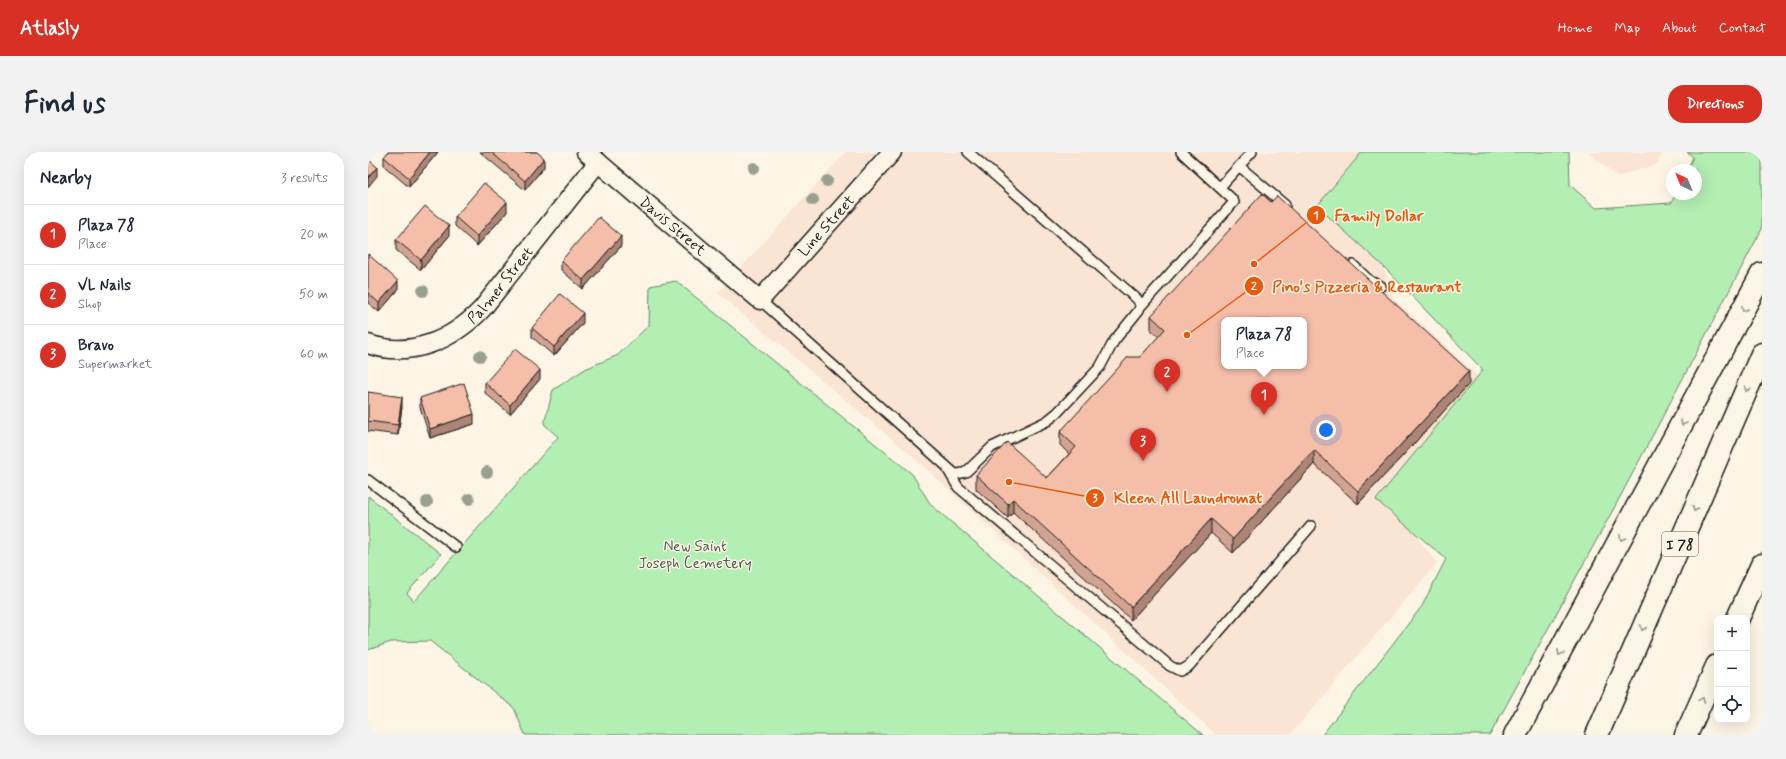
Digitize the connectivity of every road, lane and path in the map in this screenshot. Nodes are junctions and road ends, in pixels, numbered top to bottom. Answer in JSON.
{"nodes":[{"id":1,"x":892,"y":152,"type":"edge"},
{"id":2,"x":968,"y":152,"type":"edge"},
{"id":3,"x":1181,"y":152,"type":"edge"},
{"id":4,"x":1252,"y":152,"type":"edge"},
{"id":5,"x":592,"y":157,"type":"edge"},
{"id":6,"x":1239,"y":166,"type":"junction"},
{"id":7,"x":1220,"y":187,"type":"junction"},
{"id":8,"x":1293,"y":213,"type":"edge"},
{"id":9,"x":1346,"y":260,"type":"edge"},
{"id":10,"x":1762,"y":274,"type":"edge"},
{"id":11,"x":1381,"y":286,"type":"dead end"},
{"id":12,"x":760,"y":300,"type":"junction"},
{"id":13,"x":1140,"y":307,"type":"junction"},
{"id":14,"x":368,"y":344,"type":"edge"},
{"id":15,"x":1762,"y":354,"type":"edge"},
{"id":16,"x":948,"y":468,"type":"junction"},
{"id":17,"x":368,"y":480,"type":"edge"},
{"id":18,"x":1311,"y":526,"type":"dead end"},
{"id":19,"x":456,"y":547,"type":"dead end"},
{"id":20,"x":1762,"y":565,"type":"edge"},
{"id":21,"x":1739,"y":615,"type":"edge"},
{"id":22,"x":1714,"y":673,"type":"edge"},
{"id":23,"x":1515,"y":735,"type":"edge"},
{"id":24,"x":1597,"y":735,"type":"edge"},
{"id":25,"x":1686,"y":735,"type":"edge"}],
"edges":[{"from":1,"to":12,"type":"street","name":"Line Street"},
{"from":2,"to":13,"type":"lane"},
{"from":3,"to":7,"type":"lane"},
{"from":4,"to":6,"type":"lane"},
{"from":5,"to":12,"type":"street","name":"Davis Street"},
{"from":5,"to":14,"type":"street","name":"Palmer Street"},
{"from":6,"to":7,"type":"lane"},
{"from":6,"to":8,"type":"lane"},
{"from":7,"to":13,"type":"lane"},
{"from":9,"to":11,"type":"lane"},
{"from":10,"to":23,"type":"highway","one_way":true},
{"from":12,"to":16,"type":"lane"},
{"from":13,"to":16,"type":"lane"},
{"from":15,"to":24,"type":"highway","number":"I 78","one_way":true},
{"from":16,"to":18,"type":"lane"},
{"from":17,"to":19,"type":"lane"},
{"from":20,"to":21,"type":"highway"},
{"from":25,"to":22,"type":"highway","one_way":true}]}
